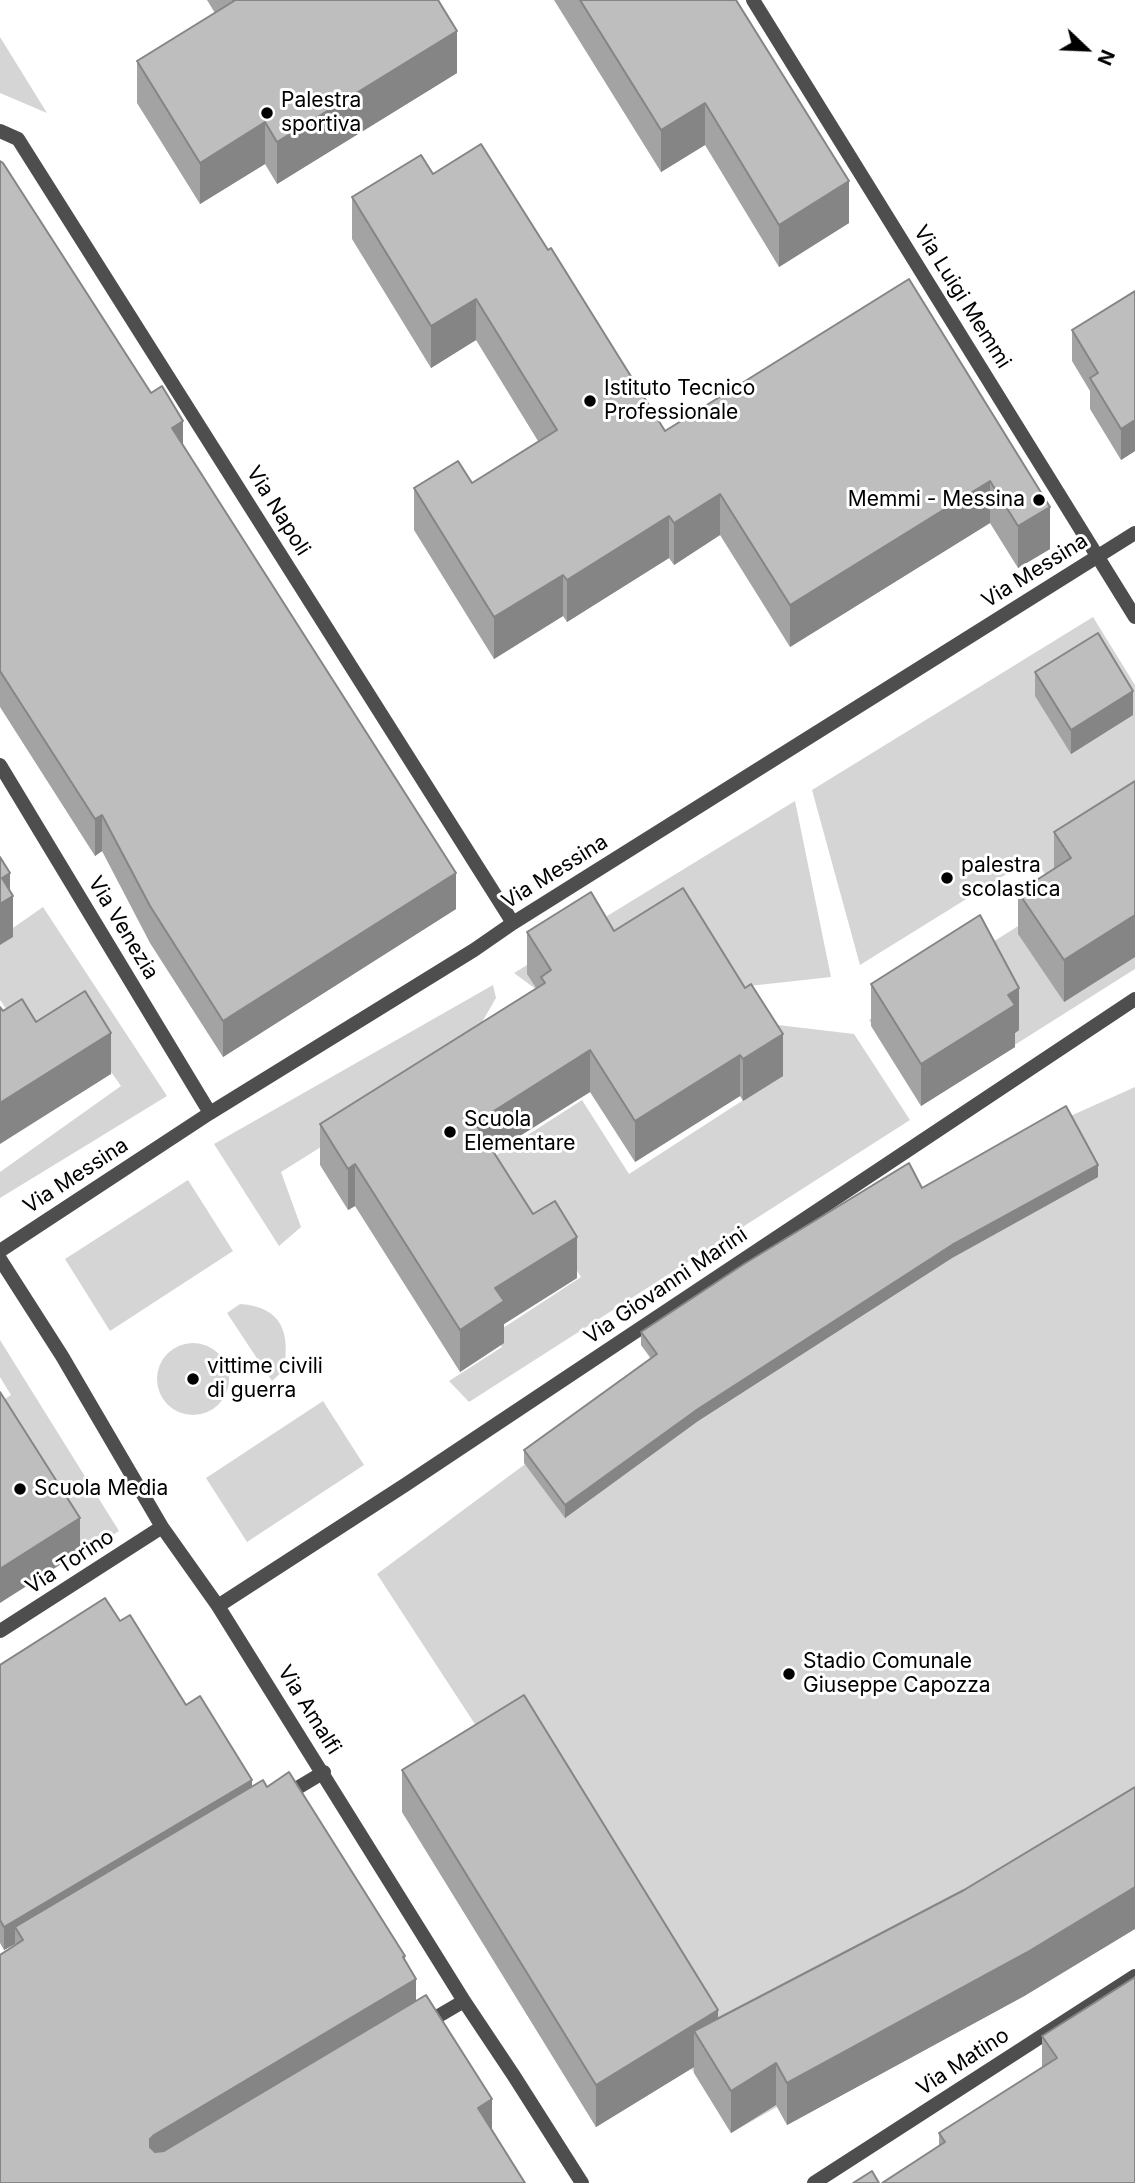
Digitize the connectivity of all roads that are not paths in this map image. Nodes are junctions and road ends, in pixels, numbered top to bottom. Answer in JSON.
{"nodes":[{"id":1,"x":753,"y":0,"type":"edge"},
{"id":2,"x":0,"y":131,"type":"edge"},
{"id":3,"x":1135,"y":533,"type":"edge"},
{"id":4,"x":1098,"y":556,"type":"junction"},
{"id":5,"x":1135,"y":617,"type":"edge"},
{"id":6,"x":0,"y":765,"type":"edge"},
{"id":7,"x":513,"y":923,"type":"junction"},
{"id":8,"x":1135,"y":999,"type":"edge"},
{"id":9,"x":210,"y":1113,"type":"junction"},
{"id":10,"x":0,"y":1251,"type":"edge"},
{"id":11,"x":0,"y":1259,"type":"edge"},
{"id":12,"x":162,"y":1527,"type":"junction"},
{"id":13,"x":218,"y":1606,"type":"junction"},
{"id":14,"x":0,"y":1631,"type":"edge"},
{"id":15,"x":324,"y":1772,"type":"junction"},
{"id":16,"x":276,"y":1801,"type":"edge"},
{"id":17,"x":1135,"y":1976,"type":"edge"},
{"id":18,"x":464,"y":2001,"type":"junction"},
{"id":19,"x":405,"y":2036,"type":"edge"},
{"id":20,"x":582,"y":2183,"type":"edge"},
{"id":21,"x":814,"y":2183,"type":"edge"}],
"edges":[{"from":1,"to":4,"type":"street","name":"Via Luigi Memmi"},
{"from":2,"to":7,"type":"street","name":"Via Napoli"},
{"from":3,"to":4,"type":"street","name":"Via Messina"},
{"from":4,"to":5,"type":"street","name":"Via Luigi Memmi"},
{"from":4,"to":7,"type":"street","name":"Via Messina"},
{"from":6,"to":9,"type":"street","name":"Via Venezia"},
{"from":7,"to":9,"type":"street","name":"Via Messina"},
{"from":8,"to":13,"type":"street","name":"Via Giovanni Marini"},
{"from":9,"to":10,"type":"street","name":"Via Messina"},
{"from":11,"to":12,"type":"street","name":"Via Amalfi"},
{"from":12,"to":13,"type":"street","name":"Via Amalfi"},
{"from":12,"to":14,"type":"street","name":"Via Torino"},
{"from":13,"to":15,"type":"street","name":"Via Amalfi"},
{"from":15,"to":16,"type":"street"},
{"from":15,"to":18,"type":"street","name":"Via Amalfi"},
{"from":17,"to":21,"type":"street","name":"Via Matino"},
{"from":18,"to":19,"type":"street"},
{"from":18,"to":20,"type":"street","name":"Via Amalfi"}]}
